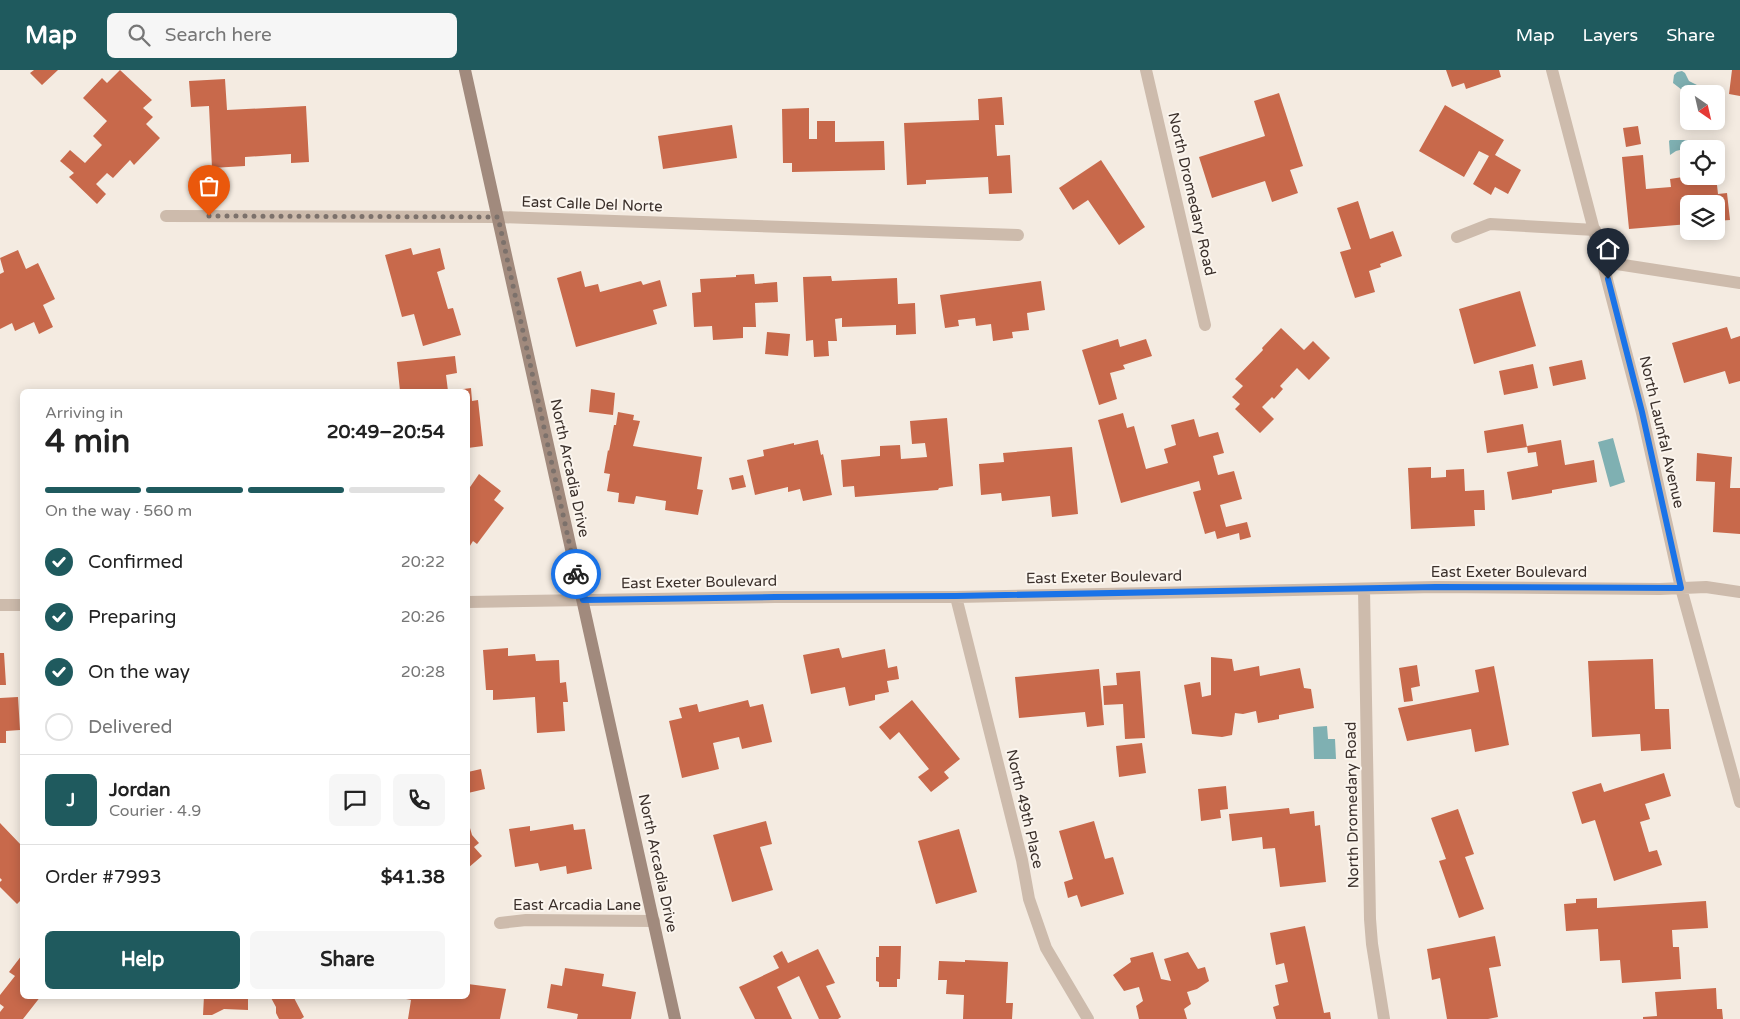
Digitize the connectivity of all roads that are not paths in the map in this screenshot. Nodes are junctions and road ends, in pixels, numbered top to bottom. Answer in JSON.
{"nodes":[{"id":1,"x":465,"y":70,"type":"edge"},
{"id":2,"x":1146,"y":70,"type":"edge"},
{"id":3,"x":1552,"y":70,"type":"edge"},
{"id":4,"x":166,"y":216,"type":"dead end"},
{"id":5,"x":498,"y":217,"type":"junction"},
{"id":6,"x":1595,"y":230,"type":"junction"},
{"id":7,"x":1018,"y":235,"type":"dead end"},
{"id":8,"x":1456,"y":237,"type":"dead end"},
{"id":9,"x":1604,"y":262,"type":"junction"},
{"id":10,"x":1740,"y":283,"type":"edge"},
{"id":11,"x":1205,"y":325,"type":"dead end"},
{"id":12,"x":1681,"y":588,"type":"junction"},
{"id":13,"x":1364,"y":589,"type":"junction"},
{"id":14,"x":1740,"y":592,"type":"edge"},
{"id":15,"x":956,"y":596,"type":"junction"},
{"id":16,"x":583,"y":600,"type":"junction"},
{"id":17,"x":470,"y":602,"type":"edge"},
{"id":18,"x":0,"y":605,"type":"edge"},
{"id":19,"x":20,"y":605,"type":"edge"},
{"id":20,"x":1740,"y":802,"type":"edge"},
{"id":21,"x":654,"y":921,"type":"junction"},
{"id":22,"x":500,"y":922,"type":"dead end"},
{"id":23,"x":676,"y":1019,"type":"edge"},
{"id":24,"x":1088,"y":1019,"type":"edge"},
{"id":25,"x":1384,"y":1019,"type":"edge"}],
"edges":[{"from":1,"to":5,"type":"street","name":"North Arcadia Drive"},
{"from":2,"to":11,"type":"street","name":"North Dromedary Road"},
{"from":3,"to":6,"type":"street","name":"North Launfal Avenue"},
{"from":4,"to":5,"type":"street","name":"East Calle Del Norte"},
{"from":5,"to":7,"type":"street","name":"East Calle Del Norte"},
{"from":5,"to":16,"type":"street","name":"North Arcadia Drive"},
{"from":6,"to":8,"type":"street"},
{"from":6,"to":9,"type":"street","name":"North Launfal Avenue"},
{"from":9,"to":10,"type":"street"},
{"from":9,"to":12,"type":"street","name":"North Launfal Avenue"},
{"from":12,"to":13,"type":"street","name":"East Exeter Boulevard"},
{"from":12,"to":14,"type":"street","name":"East Exeter Boulevard"},
{"from":12,"to":20,"type":"street","name":"North Launfal Avenue"},
{"from":13,"to":15,"type":"street","name":"East Exeter Boulevard"},
{"from":13,"to":25,"type":"street","name":"North Dromedary Road"},
{"from":15,"to":16,"type":"street","name":"East Exeter Boulevard"},
{"from":15,"to":24,"type":"street","name":"North 49th Place"},
{"from":16,"to":17,"type":"street","name":"East Exeter Boulevard"},
{"from":16,"to":21,"type":"street","name":"North Arcadia Drive"},
{"from":18,"to":19,"type":"street"},
{"from":21,"to":22,"type":"street","name":"East Arcadia Lane"},
{"from":21,"to":23,"type":"street","name":"North Arcadia Drive"}]}
